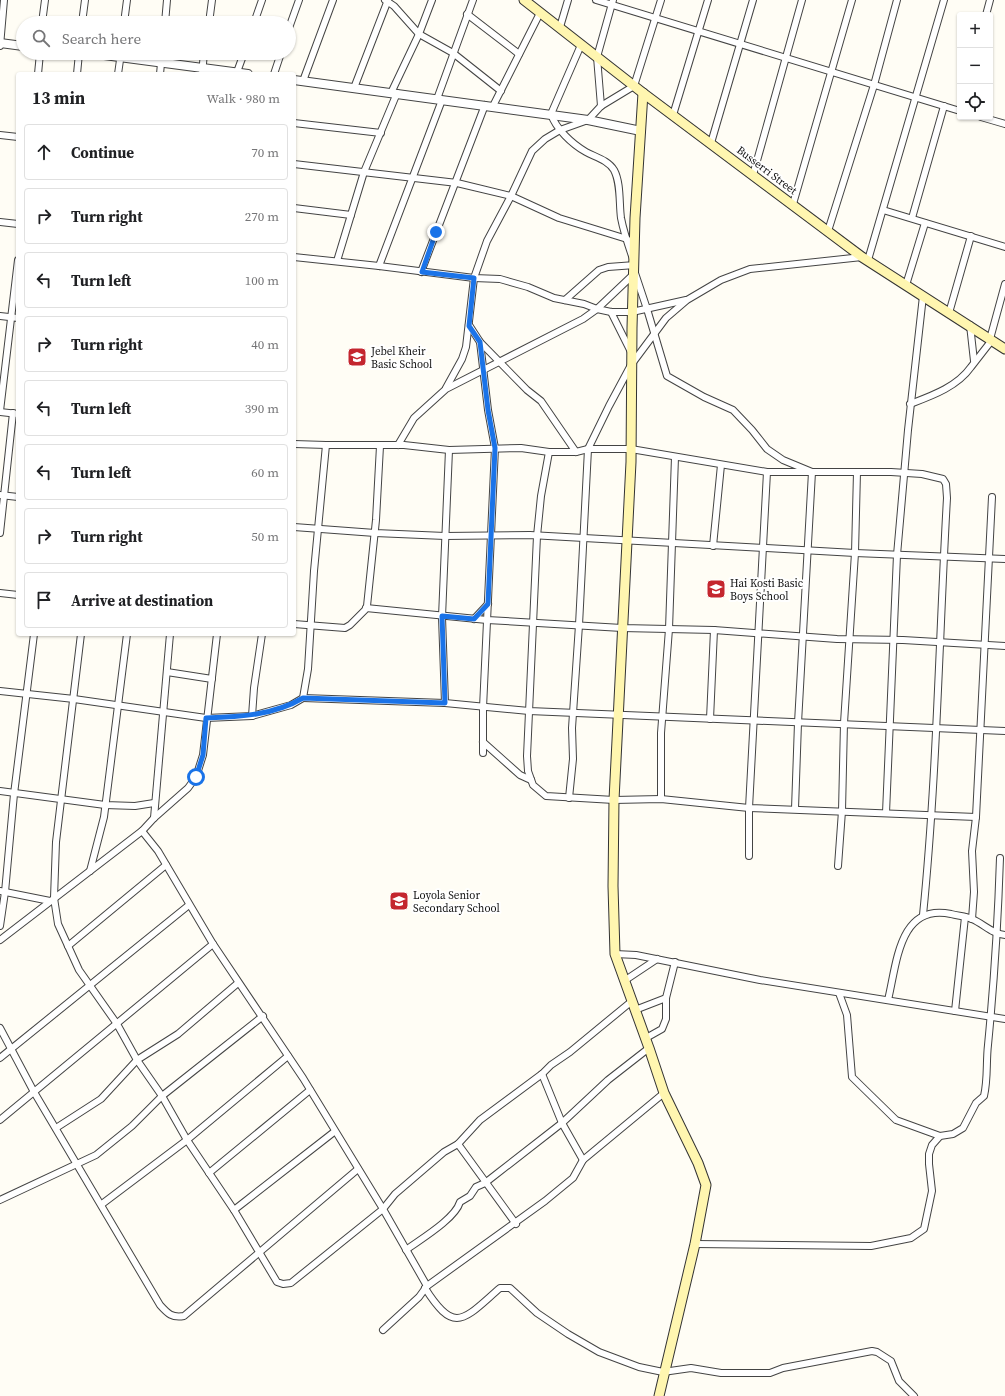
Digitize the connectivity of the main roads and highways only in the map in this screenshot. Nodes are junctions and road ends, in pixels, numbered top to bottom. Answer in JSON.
{"nodes":[{"id":1,"x":524,"y":0,"type":"edge"},
{"id":2,"x":644,"y":93,"type":"junction"},
{"id":3,"x":1005,"y":349,"type":"edge"},
{"id":4,"x":659,"y":1396,"type":"edge"}],
"edges":[{"from":1,"to":2,"type":"main road","name":"Busserri Street"},
{"from":2,"to":3,"type":"main road","name":"Busserri Street"},
{"from":2,"to":4,"type":"main road"}]}
